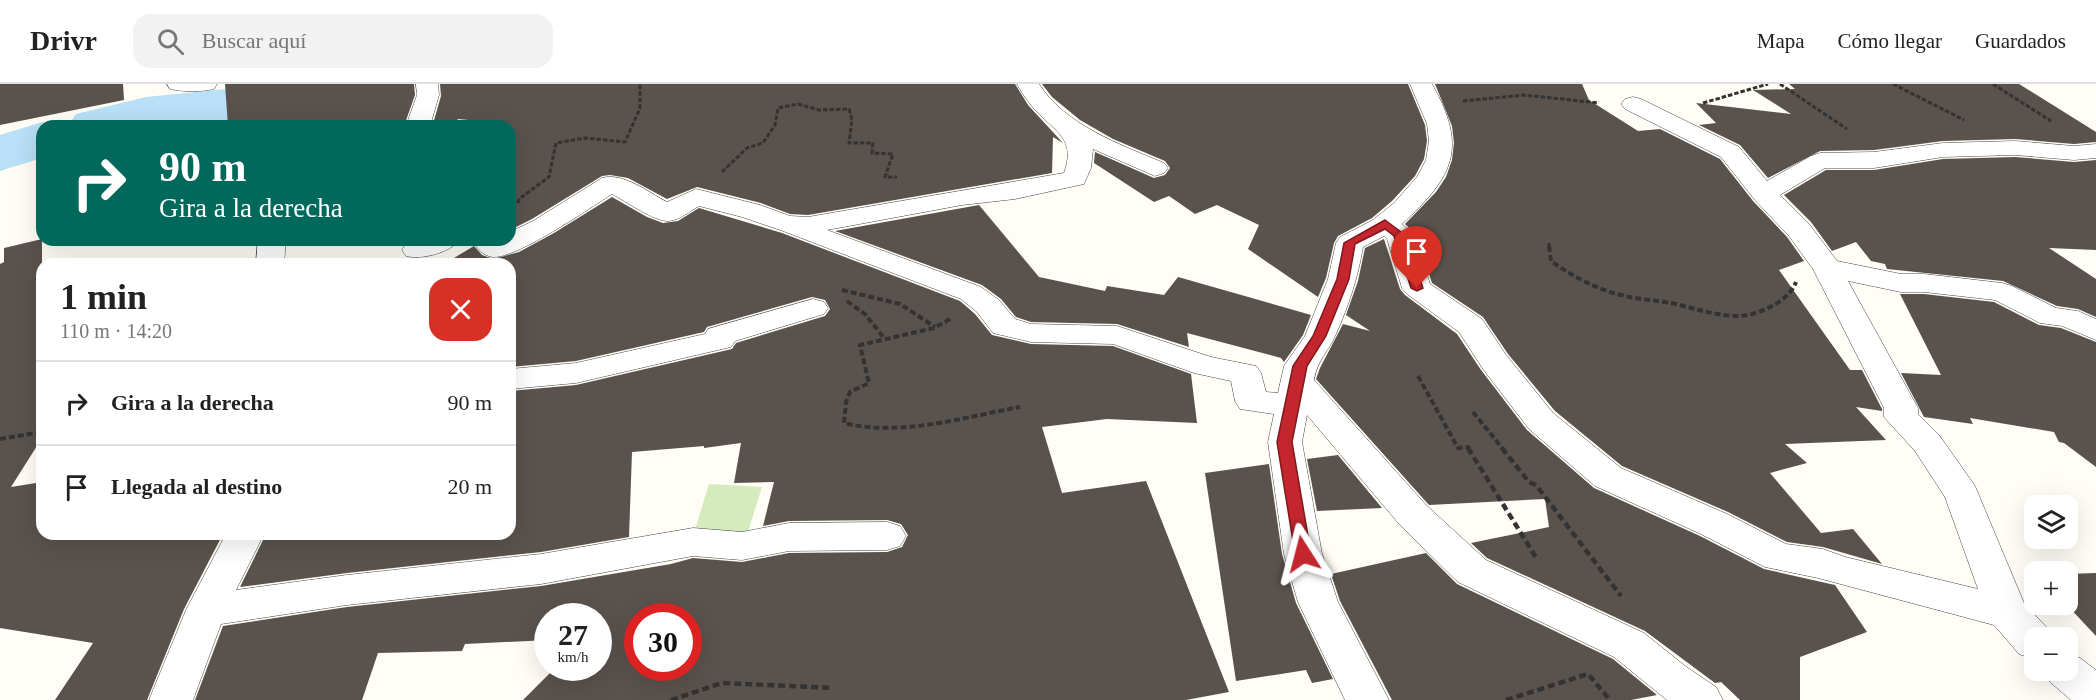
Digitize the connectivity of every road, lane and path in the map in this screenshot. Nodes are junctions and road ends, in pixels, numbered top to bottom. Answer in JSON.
{"nodes":[{"id":1,"x":178,"y":84,"type":"edge"},
{"id":2,"x":206,"y":84,"type":"edge"},
{"id":3,"x":427,"y":84,"type":"edge"},
{"id":4,"x":640,"y":84,"type":"edge"},
{"id":5,"x":1028,"y":84,"type":"edge"},
{"id":6,"x":1768,"y":84,"type":"edge"},
{"id":7,"x":1780,"y":84,"type":"edge"},
{"id":8,"x":1893,"y":84,"type":"edge"},
{"id":9,"x":1427,"y":94,"type":"edge"},
{"id":10,"x":1606,"y":104,"type":"dead end"},
{"id":11,"x":1633,"y":104,"type":"dead end"},
{"id":12,"x":1701,"y":104,"type":"dead end"},
{"id":13,"x":1060,"y":119,"type":"junction"},
{"id":14,"x":420,"y":120,"type":"edge"},
{"id":15,"x":2020,"y":148,"type":"junction"},
{"id":16,"x":2096,"y":151,"type":"edge"},
{"id":17,"x":1890,"y":158,"type":"junction"},
{"id":18,"x":1155,"y":168,"type":"dead end"},
{"id":19,"x":1764,"y":194,"type":"junction"},
{"id":20,"x":696,"y":197,"type":"junction"},
{"id":21,"x":519,"y":199,"type":"dead end"},
{"id":22,"x":934,"y":202,"type":"junction"},
{"id":23,"x":787,"y":224,"type":"junction"},
{"id":24,"x":1385,"y":224,"type":"junction"},
{"id":25,"x":516,"y":239,"type":"edge"},
{"id":26,"x":1549,"y":243,"type":"dead end"},
{"id":27,"x":428,"y":246,"type":"edge"},
{"id":28,"x":416,"y":250,"type":"dead end"},
{"id":29,"x":1827,"y":268,"type":"junction"},
{"id":30,"x":976,"y":297,"type":"junction"},
{"id":31,"x":813,"y":308,"type":"dead end"},
{"id":32,"x":935,"y":327,"type":"junction"},
{"id":33,"x":2096,"y":331,"type":"edge"},
{"id":34,"x":884,"y":338,"type":"junction"},
{"id":35,"x":1418,"y":376,"type":"dead end"},
{"id":36,"x":516,"y":378,"type":"edge"},
{"id":37,"x":1295,"y":394,"type":"junction"},
{"id":38,"x":1020,"y":407,"type":"dead end"},
{"id":39,"x":1473,"y":412,"type":"dead end"},
{"id":40,"x":36,"y":433,"type":"edge"},
{"id":41,"x":0,"y":439,"type":"edge"},
{"id":42,"x":887,"y":536,"type":"dead end"},
{"id":43,"x":242,"y":540,"type":"edge"},
{"id":44,"x":1540,"y":563,"type":"dead end"},
{"id":45,"x":1624,"y":600,"type":"dead end"},
{"id":46,"x":206,"y":610,"type":"junction"},
{"id":47,"x":2007,"y":612,"type":"junction"},
{"id":48,"x":2024,"y":631,"type":"edge"},
{"id":49,"x":2078,"y":680,"type":"edge"},
{"id":50,"x":832,"y":688,"type":"dead end"},
{"id":51,"x":2096,"y":695,"type":"edge"},
{"id":52,"x":171,"y":700,"type":"edge"},
{"id":53,"x":671,"y":700,"type":"edge"},
{"id":54,"x":1367,"y":700,"type":"edge"},
{"id":55,"x":1506,"y":700,"type":"edge"},
{"id":56,"x":1610,"y":700,"type":"edge"},
{"id":57,"x":1701,"y":700,"type":"edge"}],
"edges":[{"from":1,"to":2,"type":"street"},
{"from":3,"to":14,"type":"street"},
{"from":4,"to":21,"type":"path"},
{"from":5,"to":13,"type":"street"},
{"from":6,"to":12,"type":"path"},
{"from":7,"to":17,"type":"path"},
{"from":8,"to":15,"type":"path"},
{"from":9,"to":10,"type":"path"},
{"from":9,"to":24,"type":"street"},
{"from":11,"to":19,"type":"street"},
{"from":13,"to":18,"type":"street"},
{"from":13,"to":22,"type":"street"},
{"from":15,"to":16,"type":"street"},
{"from":15,"to":17,"type":"street"},
{"from":17,"to":19,"type":"street"},
{"from":19,"to":29,"type":"street"},
{"from":20,"to":22,"type":"path"},
{"from":20,"to":23,"type":"street"},
{"from":20,"to":25,"type":"street"},
{"from":22,"to":23,"type":"street"},
{"from":23,"to":30,"type":"street"},
{"from":24,"to":37,"type":"street"},
{"from":24,"to":47,"type":"street"},
{"from":26,"to":29,"type":"path"},
{"from":27,"to":28,"type":"street"},
{"from":29,"to":33,"type":"street"},
{"from":29,"to":47,"type":"street"},
{"from":30,"to":32,"type":"path"},
{"from":30,"to":37,"type":"street"},
{"from":31,"to":36,"type":"street"},
{"from":32,"to":34,"type":"path"},
{"from":32,"to":34,"type":"path"},
{"from":34,"to":38,"type":"path"},
{"from":35,"to":44,"type":"path"},
{"from":37,"to":54,"type":"street"},
{"from":37,"to":57,"type":"street"},
{"from":39,"to":45,"type":"path"},
{"from":40,"to":41,"type":"path"},
{"from":42,"to":46,"type":"street"},
{"from":43,"to":46,"type":"street"},
{"from":46,"to":52,"type":"street"},
{"from":47,"to":48,"type":"street"},
{"from":49,"to":51,"type":"street"},
{"from":50,"to":53,"type":"path"},
{"from":55,"to":56,"type":"path"}]}
